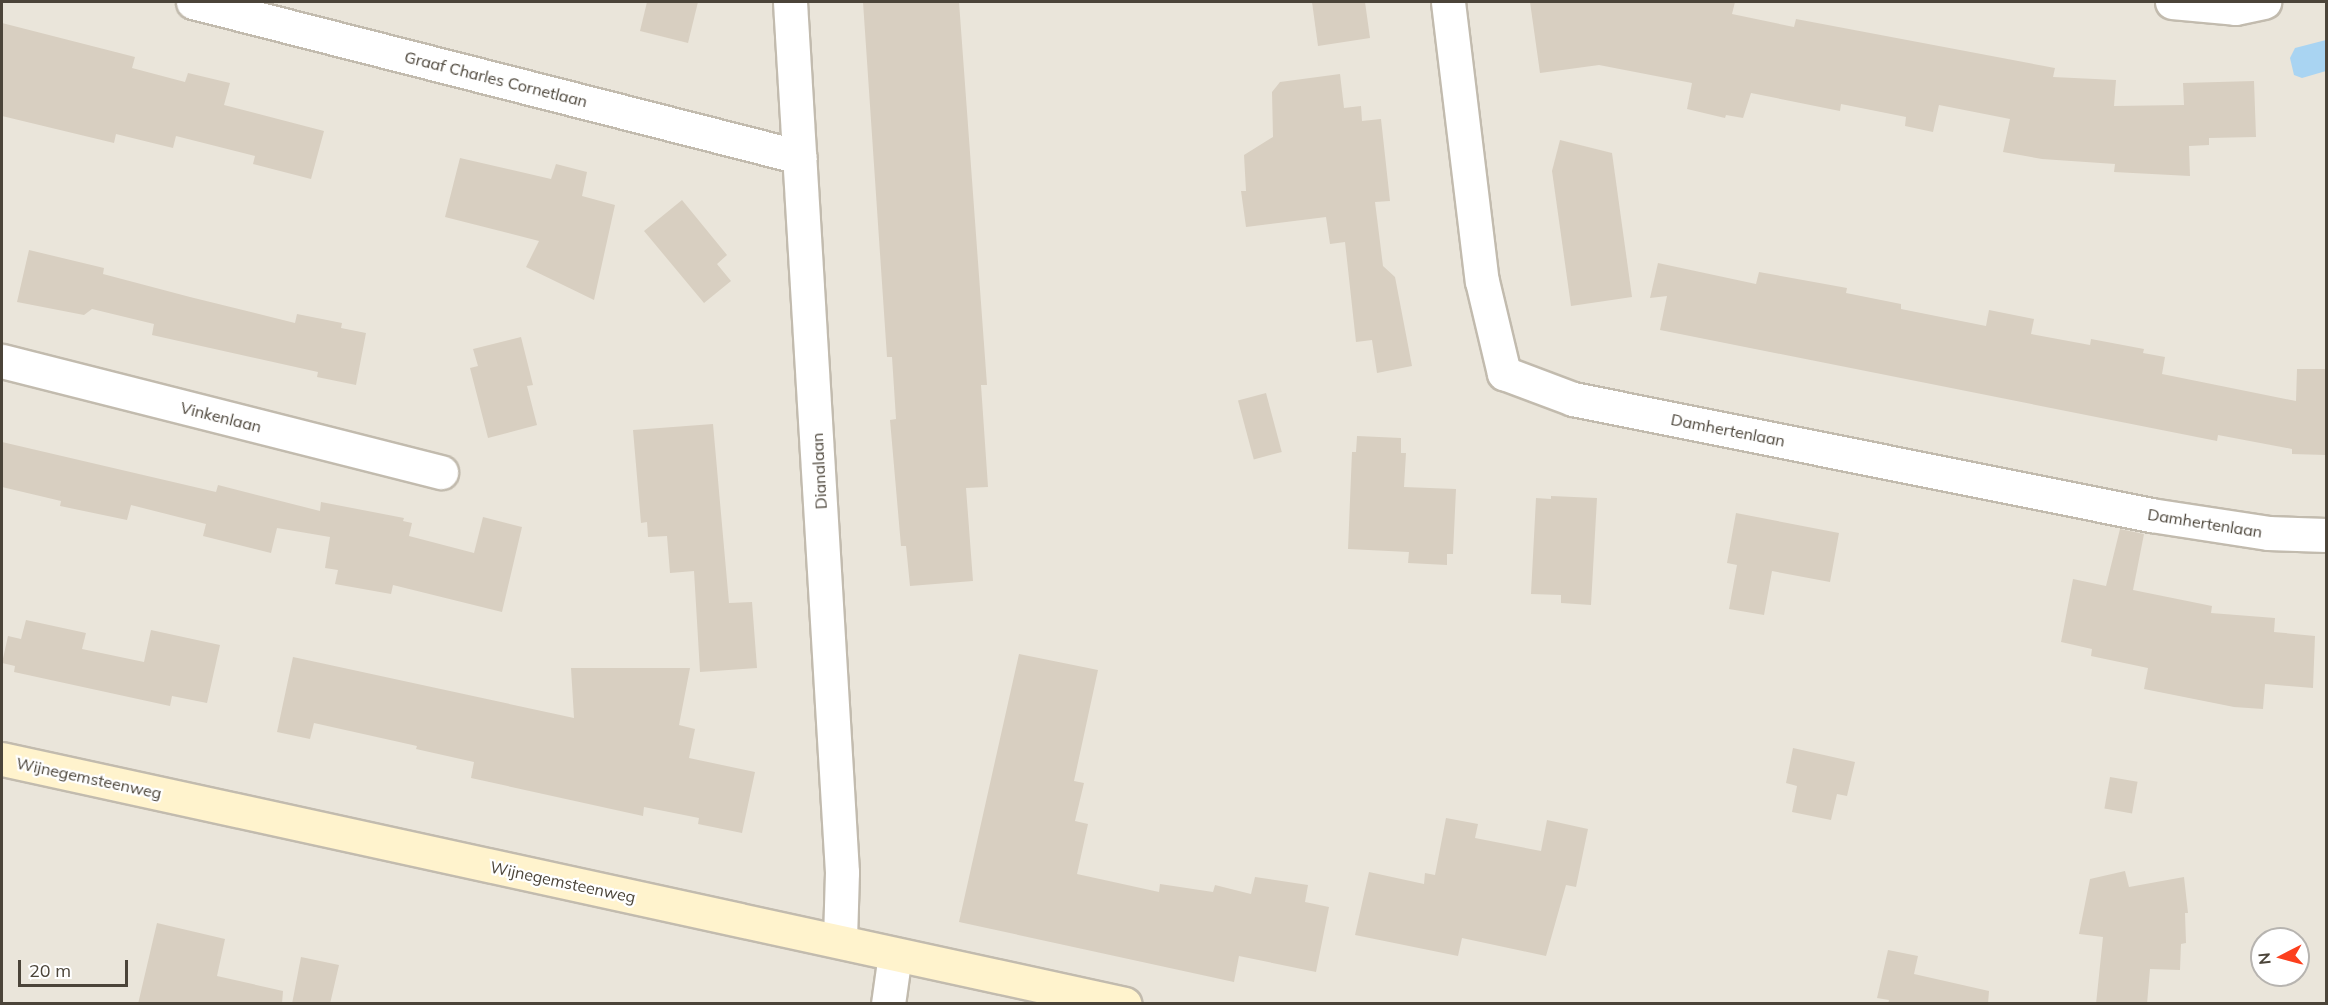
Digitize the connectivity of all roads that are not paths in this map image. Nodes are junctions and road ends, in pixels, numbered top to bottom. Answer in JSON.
{"nodes":[{"id":1,"x":193,"y":2,"type":"edge"},
{"id":2,"x":790,"y":2,"type":"edge"},
{"id":3,"x":1448,"y":2,"type":"edge"},
{"id":4,"x":2172,"y":2,"type":"edge"},
{"id":5,"x":2264,"y":2,"type":"edge"},
{"id":6,"x":800,"y":157,"type":"junction"},
{"id":7,"x":2,"y":362,"type":"edge"},
{"id":8,"x":441,"y":472,"type":"dead end"},
{"id":9,"x":2326,"y":535,"type":"edge"},
{"id":10,"x":2,"y":759,"type":"edge"},
{"id":11,"x":840,"y":941,"type":"junction"},
{"id":12,"x":896,"y":954,"type":"junction"},
{"id":13,"x":888,"y":1004,"type":"edge"},
{"id":14,"x":1125,"y":1004,"type":"edge"}],
"edges":[{"from":1,"to":6,"type":"street","name":"Graaf Charles Cornetlaan"},
{"from":2,"to":6,"type":"street","name":"Dianalaan"},
{"from":3,"to":9,"type":"street","name":"Damhertenlaan"},
{"from":4,"to":5,"type":"street"},
{"from":6,"to":11,"type":"street","name":"Dianalaan"},
{"from":7,"to":8,"type":"street","name":"Vinkenlaan"},
{"from":10,"to":11,"type":"street","name":"Wijnegemsteenweg"},
{"from":11,"to":12,"type":"street","name":"Wijnegemsteenweg"},
{"from":12,"to":13,"type":"street"},
{"from":12,"to":14,"type":"street","name":"Wijnegemsteenweg"}]}
